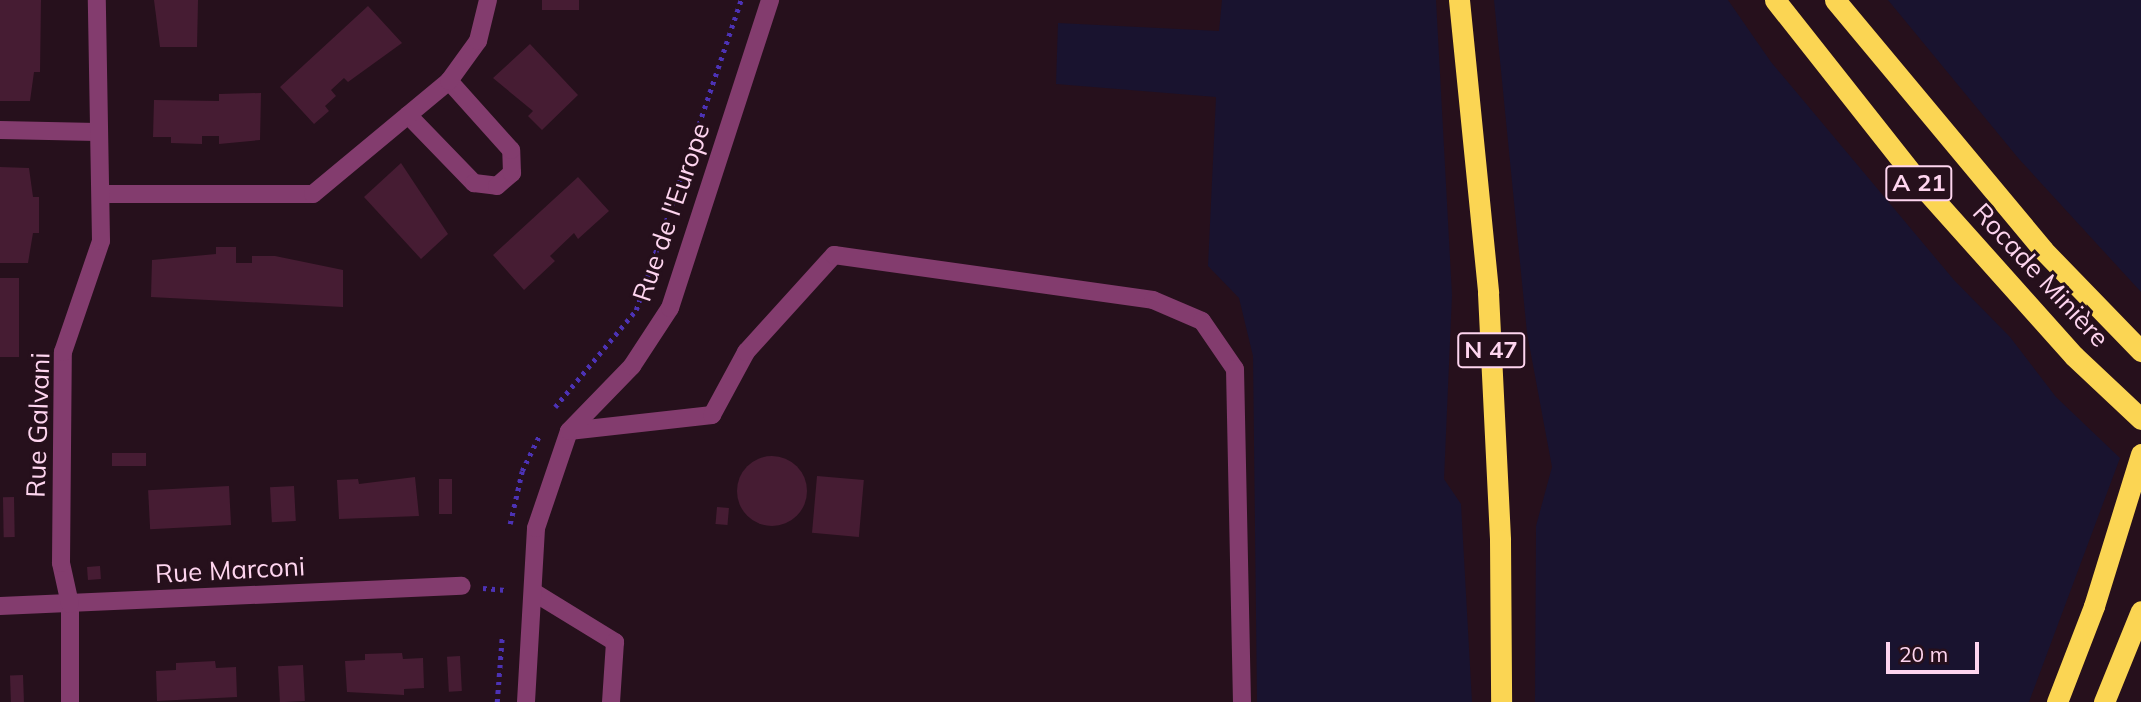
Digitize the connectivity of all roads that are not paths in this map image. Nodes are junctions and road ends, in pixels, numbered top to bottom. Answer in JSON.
{"nodes":[{"id":1,"x":97,"y":0,"type":"edge"},
{"id":2,"x":488,"y":0,"type":"edge"},
{"id":3,"x":770,"y":0,"type":"edge"},
{"id":4,"x":1459,"y":0,"type":"edge"},
{"id":5,"x":1775,"y":0,"type":"edge"},
{"id":6,"x":1835,"y":0,"type":"edge"},
{"id":7,"x":449,"y":81,"type":"junction"},
{"id":8,"x":408,"y":115,"type":"junction"},
{"id":9,"x":0,"y":130,"type":"edge"},
{"id":10,"x":97,"y":132,"type":"junction"},
{"id":11,"x":104,"y":194,"type":"junction"},
{"id":12,"x":2141,"y":351,"type":"edge"},
{"id":13,"x":2141,"y":419,"type":"edge"},
{"id":14,"x":569,"y":431,"type":"junction"},
{"id":15,"x":2141,"y":454,"type":"edge"},
{"id":16,"x":462,"y":586,"type":"dead end"},
{"id":17,"x":534,"y":593,"type":"junction"},
{"id":18,"x":70,"y":604,"type":"junction"},
{"id":19,"x":0,"y":606,"type":"edge"},
{"id":20,"x":2141,"y":611,"type":"edge"},
{"id":21,"x":70,"y":702,"type":"edge"},
{"id":22,"x":526,"y":702,"type":"edge"},
{"id":23,"x":611,"y":702,"type":"edge"},
{"id":24,"x":1242,"y":702,"type":"edge"},
{"id":25,"x":1501,"y":702,"type":"edge"},
{"id":26,"x":2057,"y":702,"type":"edge"},
{"id":27,"x":2104,"y":702,"type":"edge"}],
"edges":[{"from":1,"to":10,"type":"street","name":"Rue Galvani"},
{"from":2,"to":7,"type":"street"},
{"from":3,"to":14,"type":"street","name":"Rue de l'Europe"},
{"from":4,"to":25,"type":"highway","number":"N 47"},
{"from":5,"to":13,"type":"highway","name":"Rocade Minière","number":"A 21"},
{"from":6,"to":12,"type":"highway","name":"Rocade Minière","number":"A 21"},
{"from":7,"to":8,"type":"street"},
{"from":7,"to":8,"type":"street"},
{"from":8,"to":11,"type":"street"},
{"from":9,"to":10,"type":"street"},
{"from":10,"to":11,"type":"street","name":"Rue Galvani"},
{"from":11,"to":18,"type":"street","name":"Rue Galvani"},
{"from":14,"to":17,"type":"street","name":"Rue de l'Europe"},
{"from":14,"to":24,"type":"street"},
{"from":15,"to":26,"type":"highway"},
{"from":16,"to":18,"type":"street","name":"Rue Marconi"},
{"from":17,"to":22,"type":"street","name":"Rue de l'Europe"},
{"from":17,"to":23,"type":"street"},
{"from":18,"to":19,"type":"street","name":"Rue Marconi"},
{"from":18,"to":21,"type":"street","name":"Rue Galvani"},
{"from":20,"to":27,"type":"highway"}]}
